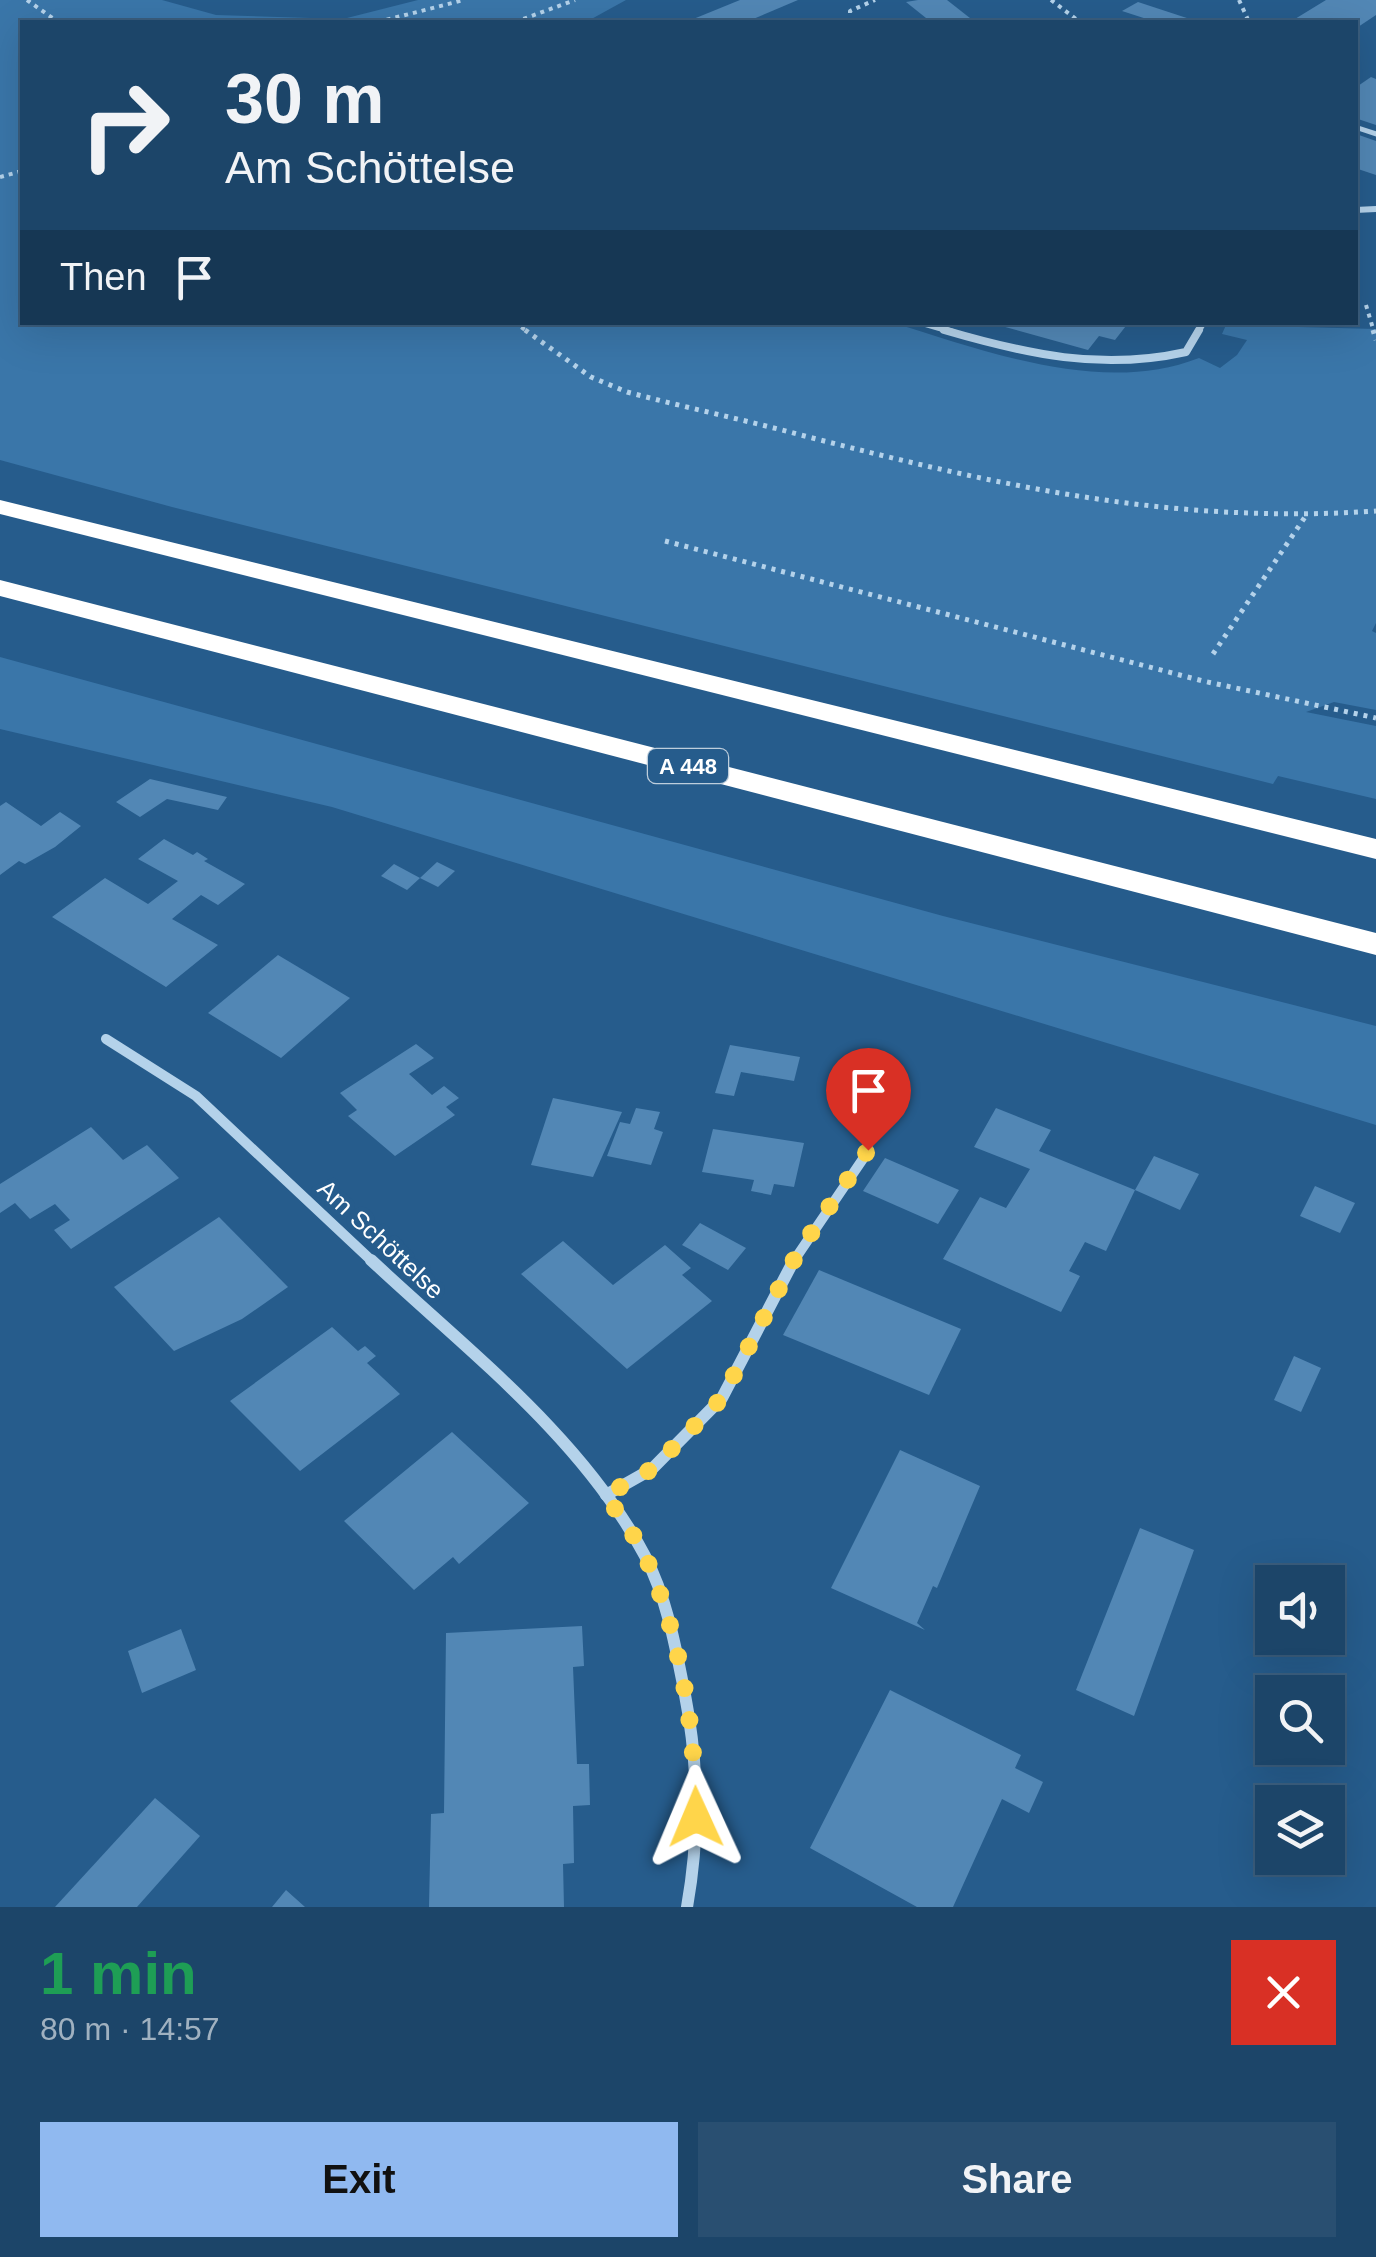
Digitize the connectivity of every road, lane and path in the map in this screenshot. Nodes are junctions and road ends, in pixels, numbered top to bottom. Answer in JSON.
{"nodes":[{"id":1,"x":26,"y":0,"type":"edge"},
{"id":2,"x":464,"y":0,"type":"edge"},
{"id":3,"x":575,"y":0,"type":"edge"},
{"id":4,"x":875,"y":0,"type":"edge"},
{"id":5,"x":1052,"y":0,"type":"edge"},
{"id":6,"x":55,"y":20,"type":"edge"},
{"id":7,"x":386,"y":20,"type":"edge"},
{"id":8,"x":520,"y":20,"type":"edge"},
{"id":9,"x":850,"y":20,"type":"edge"},
{"id":10,"x":1077,"y":20,"type":"edge"},
{"id":11,"x":1366,"y":305,"type":"dead end"},
{"id":12,"x":518,"y":325,"type":"edge"},
{"id":13,"x":930,"y":325,"type":"edge"},
{"id":14,"x":1202,"y":325,"type":"edge"},
{"id":15,"x":1376,"y":340,"type":"edge"},
{"id":16,"x":0,"y":507,"type":"edge"},
{"id":17,"x":1376,"y":511,"type":"edge"},
{"id":18,"x":1306,"y":516,"type":"junction"},
{"id":19,"x":666,"y":541,"type":"dead end"},
{"id":20,"x":0,"y":588,"type":"edge"},
{"id":21,"x":1213,"y":654,"type":"dead end"},
{"id":22,"x":1376,"y":718,"type":"edge"},
{"id":23,"x":1376,"y":850,"type":"edge"},
{"id":24,"x":1376,"y":944,"type":"edge"},
{"id":25,"x":106,"y":1039,"type":"dead end"},
{"id":26,"x":868,"y":1150,"type":"dead end"},
{"id":27,"x":606,"y":1495,"type":"junction"},
{"id":28,"x":687,"y":1907,"type":"edge"}],
"edges":[{"from":1,"to":6,"type":"path"},
{"from":2,"to":7,"type":"path"},
{"from":3,"to":8,"type":"path"},
{"from":4,"to":9,"type":"path"},
{"from":5,"to":10,"type":"path"},
{"from":11,"to":15,"type":"path"},
{"from":12,"to":18,"type":"path"},
{"from":13,"to":14,"type":"street"},
{"from":16,"to":23,"type":"highway"},
{"from":17,"to":18,"type":"path"},
{"from":18,"to":21,"type":"path"},
{"from":19,"to":22,"type":"path"},
{"from":20,"to":24,"type":"highway","number":"A 448"},
{"from":25,"to":27,"type":"street","name":"Am Schöttelse"},
{"from":26,"to":27,"type":"street"},
{"from":27,"to":28,"type":"street","name":"Am Schöttelse"}]}
